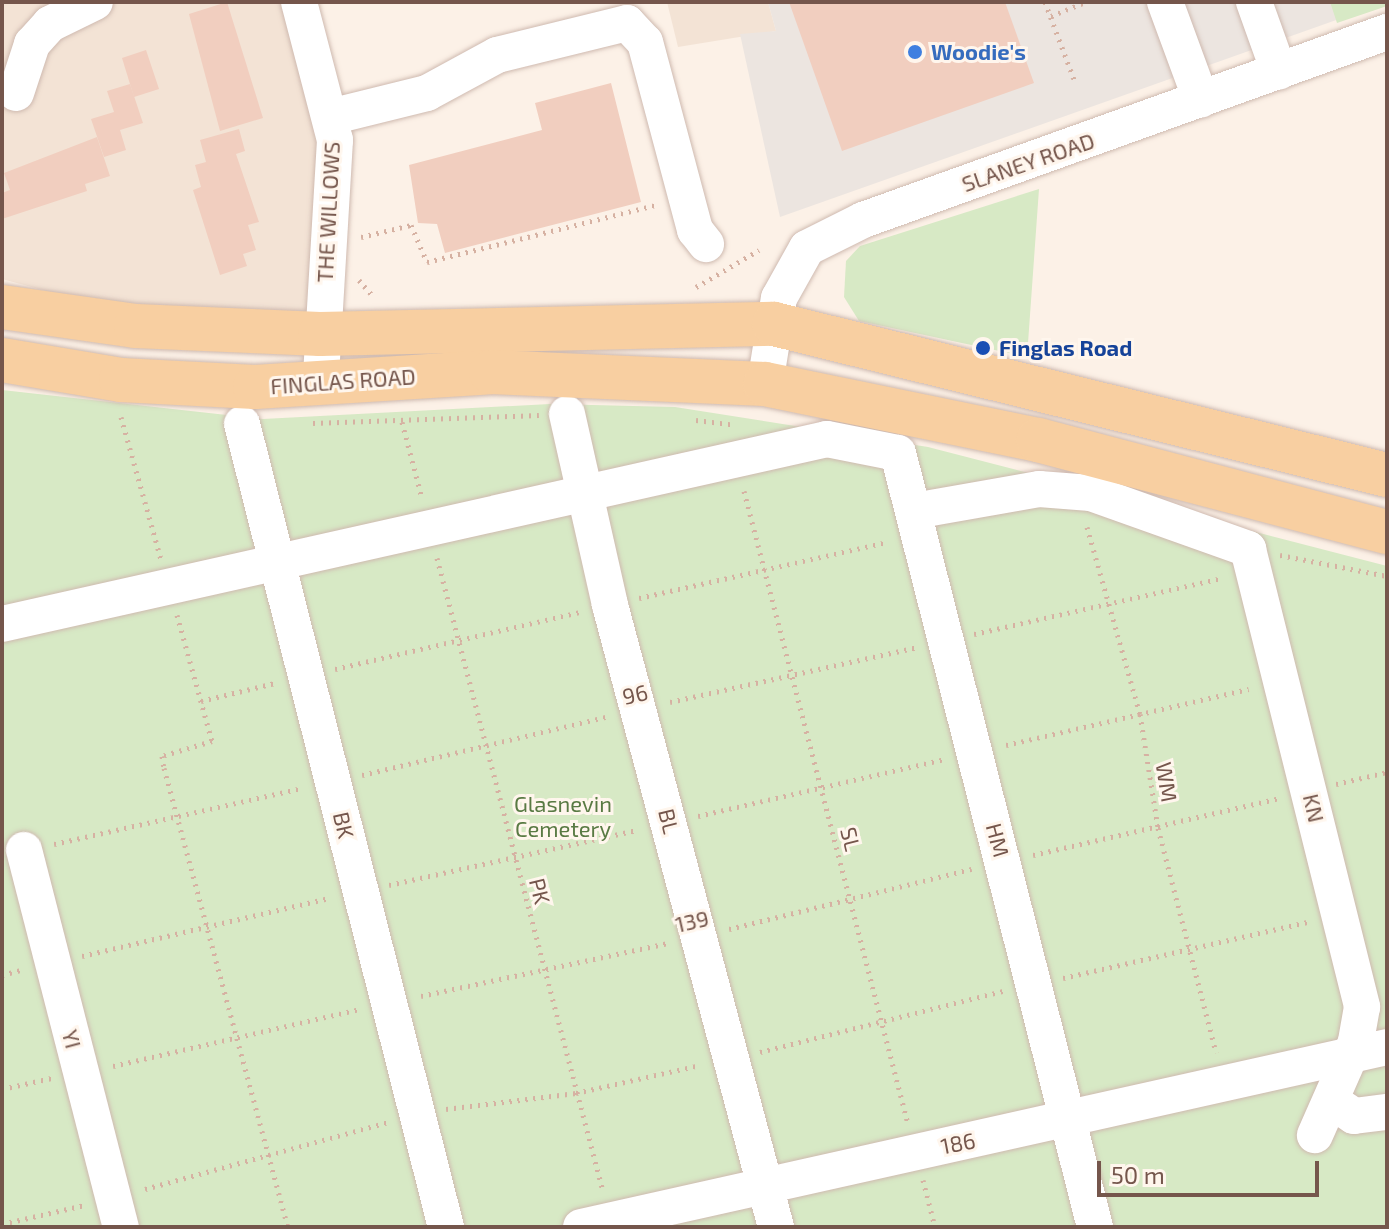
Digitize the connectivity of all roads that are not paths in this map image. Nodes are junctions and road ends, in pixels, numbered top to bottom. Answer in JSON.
{"nodes":[{"id":1,"x":95,"y":2,"type":"edge"},
{"id":2,"x":299,"y":2,"type":"edge"},
{"id":3,"x":1165,"y":2,"type":"edge"},
{"id":4,"x":1254,"y":2,"type":"edge"},
{"id":5,"x":1387,"y":32,"type":"edge"},
{"id":6,"x":1279,"y":72,"type":"junction"},
{"id":7,"x":16,"y":93,"type":"dead end"},
{"id":8,"x":1201,"y":100,"type":"junction"},
{"id":9,"x":330,"y":117,"type":"junction"},
{"id":10,"x":706,"y":244,"type":"dead end"},
{"id":11,"x":2,"y":307,"type":"edge"},
{"id":12,"x":774,"y":324,"type":"junction"},
{"id":13,"x":320,"y":334,"type":"junction"},
{"id":14,"x":2,"y":360,"type":"edge"},
{"id":15,"x":321,"y":379,"type":"junction"},
{"id":16,"x":765,"y":384,"type":"junction"},
{"id":17,"x":567,"y":414,"type":"road end"},
{"id":18,"x":242,"y":424,"type":"dead end"},
{"id":19,"x":1387,"y":475,"type":"edge"},
{"id":20,"x":582,"y":494,"type":"junction"},
{"id":21,"x":917,"y":523,"type":"junction"},
{"id":22,"x":1387,"y":532,"type":"edge"},
{"id":23,"x":273,"y":564,"type":"junction"},
{"id":24,"x":2,"y":624,"type":"edge"},
{"id":25,"x":24,"y":850,"type":"road end"},
{"id":26,"x":1358,"y":1051,"type":"edge"},
{"id":27,"x":1333,"y":1102,"type":"junction"},
{"id":28,"x":1387,"y":1112,"type":"edge"},
{"id":29,"x":1067,"y":1121,"type":"junction"},
{"id":30,"x":1315,"y":1135,"type":"dead end"},
{"id":31,"x":764,"y":1182,"type":"junction"},
{"id":32,"x":117,"y":1213,"type":"edge"},
{"id":33,"x":596,"y":1223,"type":"edge"},
{"id":34,"x":446,"y":1227,"type":"edge"},
{"id":35,"x":776,"y":1227,"type":"edge"},
{"id":36,"x":1095,"y":1227,"type":"edge"}],
"edges":[{"from":1,"to":7,"type":"street"},
{"from":2,"to":9,"type":"street","name":"THE WILLOWS"},
{"from":3,"to":8,"type":"street"},
{"from":4,"to":6,"type":"street"},
{"from":5,"to":6,"type":"street","name":"SLANEY ROAD"},
{"from":6,"to":8,"type":"street","name":"SLANEY ROAD"},
{"from":8,"to":12,"type":"street","name":"SLANEY ROAD"},
{"from":9,"to":10,"type":"street"},
{"from":9,"to":13,"type":"street","name":"THE WILLOWS"},
{"from":11,"to":13,"type":"main road","name":"FINGLAS ROAD"},
{"from":12,"to":13,"type":"main road","name":"FINGLAS ROAD"},
{"from":12,"to":16,"type":"street","name":"SLANEY ROAD"},
{"from":12,"to":19,"type":"main road","name":"FINGLAS ROAD"},
{"from":13,"to":15,"type":"street","name":"THE WILLOWS"},
{"from":14,"to":15,"type":"main road","name":"FINGLAS ROAD"},
{"from":15,"to":16,"type":"main road","name":"FINGLAS ROAD"},
{"from":16,"to":22,"type":"main road","name":"FINGLAS ROAD"},
{"from":17,"to":20,"type":"street","name":"BL"},
{"from":18,"to":23,"type":"street","name":"BK"},
{"from":20,"to":21,"type":"street","name":"HM"},
{"from":20,"to":23,"type":"street"},
{"from":20,"to":31,"type":"street","name":"BL"},
{"from":21,"to":26,"type":"street","name":"KN"},
{"from":21,"to":29,"type":"street","name":"HM"},
{"from":23,"to":24,"type":"street"},
{"from":23,"to":34,"type":"street","name":"BK"},
{"from":25,"to":32,"type":"street","name":"YI"},
{"from":26,"to":27,"type":"street","name":"KN"},
{"from":26,"to":29,"type":"street","name":"186"},
{"from":27,"to":28,"type":"street"},
{"from":27,"to":30,"type":"street","name":"KN"},
{"from":29,"to":31,"type":"street","name":"186"},
{"from":29,"to":36,"type":"street","name":"HM"},
{"from":31,"to":33,"type":"street","name":"186"},
{"from":31,"to":35,"type":"street","name":"BL"}]}
